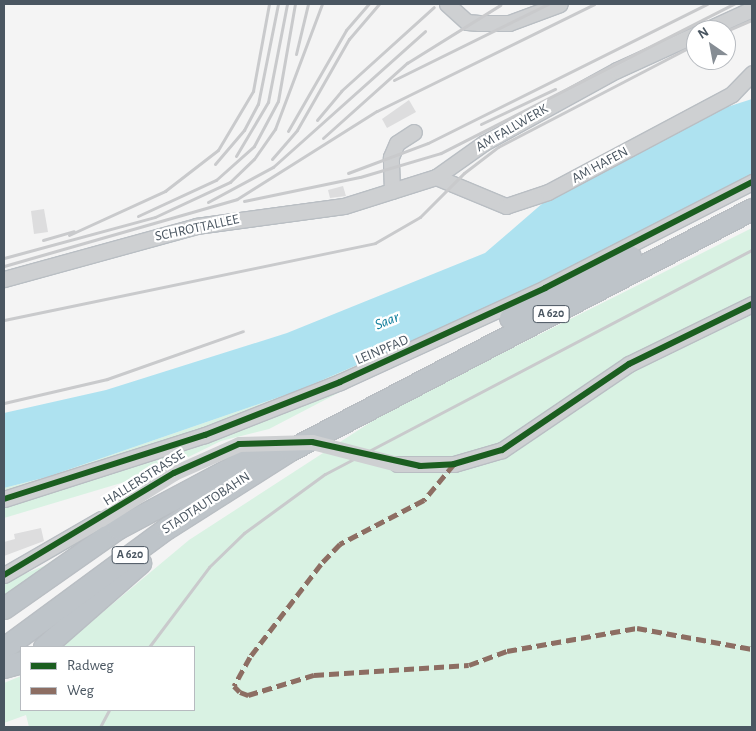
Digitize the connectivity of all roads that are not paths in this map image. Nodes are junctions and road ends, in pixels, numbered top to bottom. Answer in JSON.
{"nodes":[{"id":1,"x":447,"y":4,"type":"edge"},
{"id":2,"x":560,"y":4,"type":"edge"},
{"id":3,"x":752,"y":9,"type":"edge"},
{"id":4,"x":728,"y":20,"type":"edge"},
{"id":5,"x":686,"y":39,"type":"edge"},
{"id":6,"x":752,"y":73,"type":"edge"},
{"id":7,"x":414,"y":132,"type":"dead end"},
{"id":8,"x":436,"y":177,"type":"junction"},
{"id":9,"x":752,"y":182,"type":"edge"},
{"id":10,"x":392,"y":191,"type":"junction"},
{"id":11,"x":752,"y":193,"type":"edge"},
{"id":12,"x":752,"y":209,"type":"edge"},
{"id":13,"x":4,"y":278,"type":"edge"},
{"id":14,"x":752,"y":304,"type":"edge"},
{"id":15,"x":346,"y":412,"type":"junction"},
{"id":16,"x":260,"y":460,"type":"junction"},
{"id":17,"x":4,"y":499,"type":"edge"},
{"id":18,"x":4,"y":575,"type":"edge"},
{"id":19,"x":4,"y":608,"type":"edge"},
{"id":20,"x":4,"y":631,"type":"edge"},
{"id":21,"x":45,"y":646,"type":"edge"},
{"id":22,"x":4,"y":648,"type":"edge"},
{"id":23,"x":20,"y":662,"type":"edge"},
{"id":24,"x":4,"y":667,"type":"edge"}],
"edges":[{"from":1,"to":2,"type":"street"},
{"from":3,"to":4,"type":"street"},
{"from":5,"to":8,"type":"street","name":"AM FALLWERK"},
{"from":6,"to":8,"type":"street","name":"AM HAFEN"},
{"from":7,"to":10,"type":"street"},
{"from":8,"to":10,"type":"street","name":"AM FALLWERK"},
{"from":9,"to":17,"type":"street","name":"LEINPFAD"},
{"from":10,"to":13,"type":"street","name":"SCHROTTALLEE"},
{"from":11,"to":15,"type":"highway","number":"A 620"},
{"from":12,"to":15,"type":"highway","number":"A 620"},
{"from":14,"to":18,"type":"street","name":"HALLERSTRASSE","bridge":true},
{"from":15,"to":16,"type":"highway","number":"A 620"},
{"from":15,"to":16,"type":"highway","name":"STADTAUTOBAHN","number":"A 620"},
{"from":16,"to":19,"type":"highway"},
{"from":16,"to":20,"type":"highway","number":"A 620"},
{"from":16,"to":21,"type":"highway","number":"A 620"},
{"from":16,"to":22,"type":"highway","name":"STADTAUTOBAHN","number":"A 620"},
{"from":23,"to":24,"type":"highway"}]}
